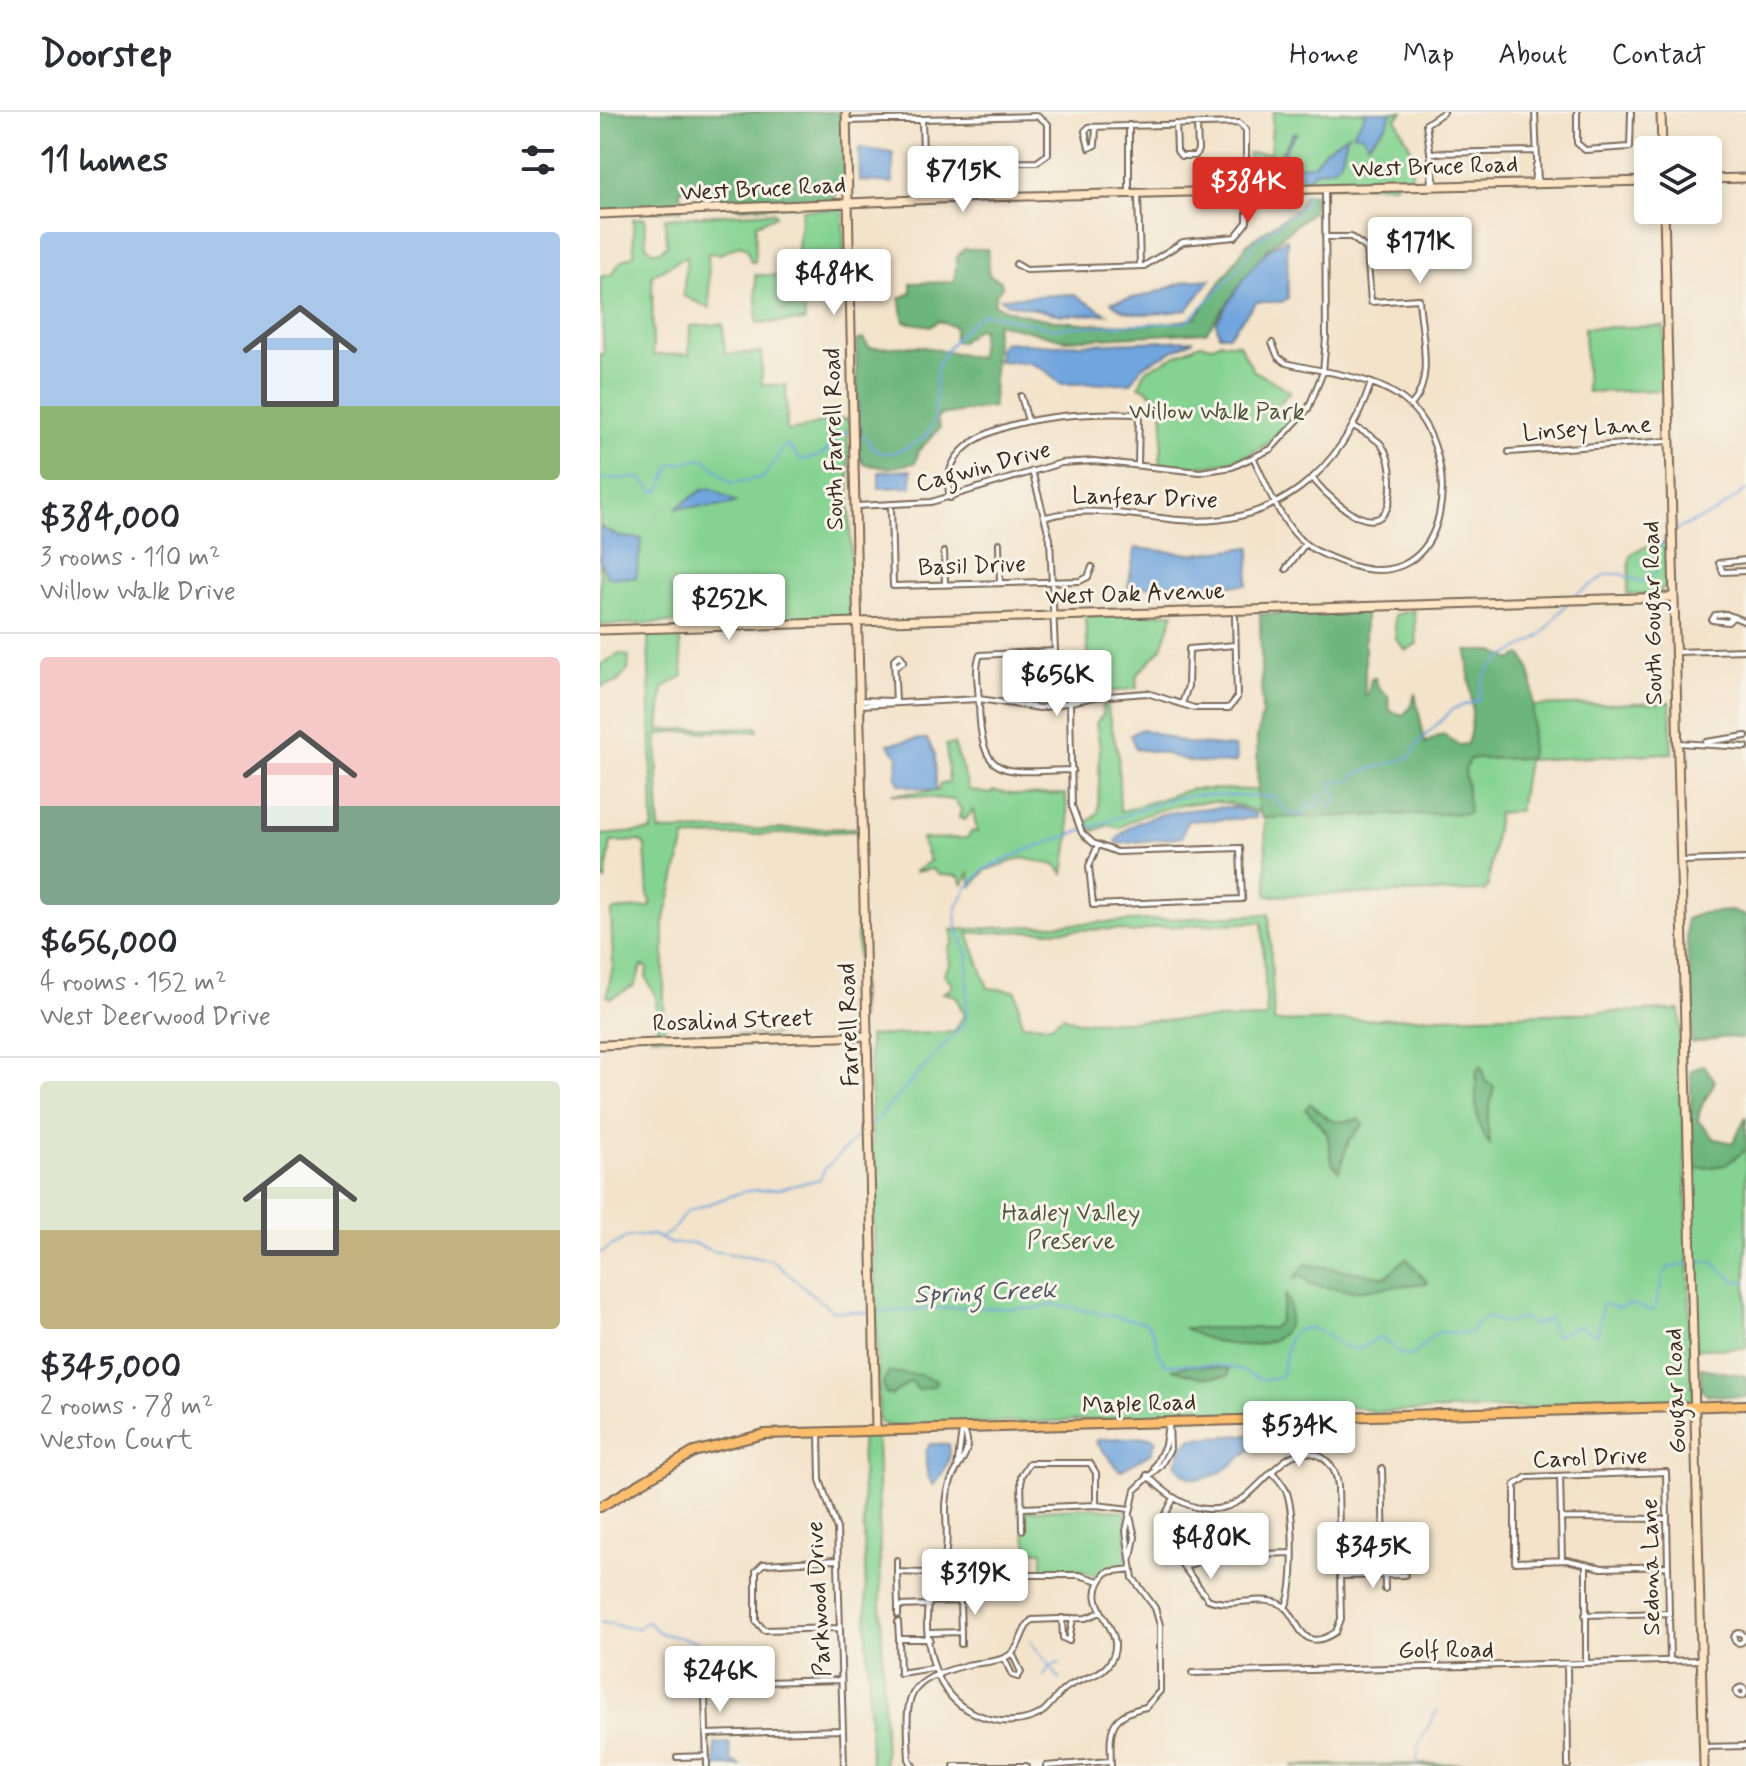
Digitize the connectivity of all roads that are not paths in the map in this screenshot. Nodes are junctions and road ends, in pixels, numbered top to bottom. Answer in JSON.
{"nodes":[{"id":1,"x":1444,"y":112,"type":"edge"},
{"id":2,"x":1535,"y":112,"type":"edge"},
{"id":3,"x":1577,"y":112,"type":"edge"},
{"id":4,"x":1631,"y":112,"type":"edge"},
{"id":5,"x":1661,"y":112,"type":"edge"},
{"id":6,"x":846,"y":117,"type":"edge"},
{"id":7,"x":922,"y":120,"type":"junction"},
{"id":8,"x":1176,"y":124,"type":"junction"},
{"id":9,"x":1197,"y":124,"type":"junction"},
{"id":10,"x":1129,"y":125,"type":"junction"},
{"id":11,"x":1096,"y":127,"type":"junction"},
{"id":12,"x":1662,"y":136,"type":"edge"},
{"id":13,"x":1535,"y":151,"type":"junction"},
{"id":14,"x":1432,"y":153,"type":"junction"},
{"id":15,"x":982,"y":163,"type":"junction"},
{"id":16,"x":1746,"y":178,"type":"edge"},
{"id":17,"x":1722,"y":179,"type":"edge"},
{"id":18,"x":1634,"y":181,"type":"edge"},
{"id":19,"x":1536,"y":183,"type":"junction"},
{"id":20,"x":1432,"y":186,"type":"junction"},
{"id":21,"x":1325,"y":190,"type":"junction"},
{"id":22,"x":1246,"y":191,"type":"junction"},
{"id":23,"x":1133,"y":194,"type":"junction"},
{"id":24,"x":983,"y":197,"type":"junction"},
{"id":25,"x":847,"y":203,"type":"junction"},
{"id":26,"x":600,"y":214,"type":"edge"},
{"id":27,"x":1664,"y":224,"type":"edge"},
{"id":28,"x":1325,"y":237,"type":"junction"},
{"id":29,"x":1016,"y":264,"type":"dead end"},
{"id":30,"x":1140,"y":266,"type":"junction"},
{"id":31,"x":1272,"y":343,"type":"dead end"},
{"id":32,"x":1323,"y":372,"type":"junction"},
{"id":33,"x":1371,"y":383,"type":"junction"},
{"id":34,"x":1021,"y":396,"type":"dead end"},
{"id":35,"x":1411,"y":405,"type":"junction"},
{"id":36,"x":1028,"y":421,"type":"junction"},
{"id":37,"x":1355,"y":427,"type":"junction"},
{"id":38,"x":1669,"y":441,"type":"junction"},
{"id":39,"x":1509,"y":452,"type":"dead end"},
{"id":40,"x":1254,"y":459,"type":"junction"},
{"id":41,"x":1138,"y":465,"type":"junction"},
{"id":42,"x":1032,"y":471,"type":"junction"},
{"id":43,"x":1313,"y":479,"type":"junction"},
{"id":44,"x":950,"y":498,"type":"junction"},
{"id":45,"x":1275,"y":503,"type":"junction"},
{"id":46,"x":854,"y":506,"type":"junction"},
{"id":47,"x":891,"y":506,"type":"junction"},
{"id":48,"x":1046,"y":517,"type":"junction"},
{"id":49,"x":999,"y":543,"type":"dead end"},
{"id":50,"x":1305,"y":544,"type":"junction"},
{"id":51,"x":944,"y":552,"type":"dead end"},
{"id":52,"x":1746,"y":560,"type":"edge"},
{"id":53,"x":1092,"y":567,"type":"dead end"},
{"id":54,"x":1286,"y":569,"type":"dead end"},
{"id":55,"x":1746,"y":571,"type":"edge"},
{"id":56,"x":1051,"y":581,"type":"junction"},
{"id":57,"x":1000,"y":582,"type":"junction"},
{"id":58,"x":945,"y":583,"type":"junction"},
{"id":59,"x":1672,"y":597,"type":"junction"},
{"id":60,"x":1228,"y":609,"type":"junction"},
{"id":61,"x":1241,"y":609,"type":"junction"},
{"id":62,"x":1055,"y":616,"type":"junction"},
{"id":63,"x":1235,"y":617,"type":"junction"},
{"id":64,"x":1732,"y":618,"type":"dead end"},
{"id":65,"x":857,"y":620,"type":"junction"},
{"id":66,"x":1746,"y":622,"type":"edge"},
{"id":67,"x":600,"y":630,"type":"edge"},
{"id":68,"x":1235,"y":645,"type":"junction"},
{"id":69,"x":1746,"y":650,"type":"edge"},
{"id":70,"x":1055,"y":651,"type":"junction"},
{"id":71,"x":1673,"y":652,"type":"junction"},
{"id":72,"x":895,"y":667,"type":"dead end"},
{"id":73,"x":979,"y":699,"type":"junction"},
{"id":74,"x":859,"y":702,"type":"junction"},
{"id":75,"x":896,"y":702,"type":"junction"},
{"id":76,"x":1182,"y":704,"type":"junction"},
{"id":77,"x":1070,"y":705,"type":"junction"},
{"id":78,"x":1746,"y":736,"type":"edge"},
{"id":79,"x":1704,"y":743,"type":"junction"},
{"id":80,"x":1676,"y":744,"type":"junction"},
{"id":81,"x":1746,"y":747,"type":"edge"},
{"id":82,"x":1073,"y":770,"type":"junction"},
{"id":83,"x":1098,"y":845,"type":"junction"},
{"id":84,"x":1746,"y":859,"type":"edge"},
{"id":85,"x":1680,"y":861,"type":"junction"},
{"id":86,"x":1685,"y":1015,"type":"joint"},
{"id":87,"x":868,"y":1036,"type":"junction"},
{"id":88,"x":600,"y":1045,"type":"edge"},
{"id":89,"x":1696,"y":1405,"type":"junction"},
{"id":90,"x":1746,"y":1405,"type":"edge"},
{"id":91,"x":1281,"y":1418,"type":"junction"},
{"id":92,"x":1169,"y":1422,"type":"junction"},
{"id":93,"x":963,"y":1428,"type":"junction"},
{"id":94,"x":876,"y":1429,"type":"junction"},
{"id":95,"x":1283,"y":1430,"type":"dead end"},
{"id":96,"x":819,"y":1432,"type":"junction"},
{"id":97,"x":1382,"y":1469,"type":"dead end"},
{"id":98,"x":1272,"y":1472,"type":"junction"},
{"id":99,"x":1666,"y":1472,"type":"joint"},
{"id":100,"x":1147,"y":1475,"type":"junction"},
{"id":101,"x":1560,"y":1476,"type":"junction"},
{"id":102,"x":952,"y":1477,"type":"junction"},
{"id":103,"x":1173,"y":1500,"type":"junction"},
{"id":104,"x":1096,"y":1505,"type":"junction"},
{"id":105,"x":600,"y":1507,"type":"edge"},
{"id":106,"x":1022,"y":1508,"type":"junction"},
{"id":107,"x":1130,"y":1509,"type":"junction"},
{"id":108,"x":1561,"y":1518,"type":"junction"},
{"id":109,"x":1667,"y":1519,"type":"junction"},
{"id":110,"x":1022,"y":1530,"type":"dead end"},
{"id":111,"x":1291,"y":1553,"type":"junction"},
{"id":112,"x":837,"y":1560,"type":"junction"},
{"id":113,"x":897,"y":1560,"type":"dead end"},
{"id":114,"x":1562,"y":1560,"type":"junction"},
{"id":115,"x":1586,"y":1565,"type":"junction"},
{"id":116,"x":1668,"y":1566,"type":"junction"},
{"id":117,"x":1186,"y":1567,"type":"junction"},
{"id":118,"x":1132,"y":1569,"type":"junction"},
{"id":119,"x":897,"y":1572,"type":"junction"},
{"id":120,"x":1025,"y":1575,"type":"dead end"},
{"id":121,"x":1405,"y":1575,"type":"dead end"},
{"id":122,"x":1340,"y":1576,"type":"junction"},
{"id":123,"x":1385,"y":1576,"type":"junction"},
{"id":124,"x":936,"y":1578,"type":"junction"},
{"id":125,"x":1099,"y":1581,"type":"junction"},
{"id":126,"x":960,"y":1586,"type":"dead end"},
{"id":127,"x":1385,"y":1589,"type":"dead end"},
{"id":128,"x":960,"y":1601,"type":"junction"},
{"id":129,"x":929,"y":1604,"type":"junction"},
{"id":130,"x":898,"y":1606,"type":"junction"},
{"id":131,"x":1285,"y":1607,"type":"junction"},
{"id":132,"x":1101,"y":1612,"type":"junction"},
{"id":133,"x":1669,"y":1613,"type":"junction"},
{"id":134,"x":898,"y":1615,"type":"dead end"},
{"id":135,"x":1585,"y":1615,"type":"junction"},
{"id":136,"x":1062,"y":1618,"type":"junction"},
{"id":137,"x":1073,"y":1618,"type":"junction"},
{"id":138,"x":898,"y":1622,"type":"dead end"},
{"id":139,"x":839,"y":1628,"type":"junction"},
{"id":140,"x":961,"y":1632,"type":"junction"},
{"id":141,"x":930,"y":1636,"type":"junction"},
{"id":142,"x":899,"y":1639,"type":"junction"},
{"id":143,"x":961,"y":1644,"type":"dead end"},
{"id":144,"x":1012,"y":1653,"type":"junction"},
{"id":145,"x":1004,"y":1658,"type":"junction"},
{"id":146,"x":1701,"y":1660,"type":"junction"},
{"id":147,"x":1670,"y":1661,"type":"junction"},
{"id":148,"x":1586,"y":1663,"type":"junction"},
{"id":149,"x":1567,"y":1664,"type":"junction"},
{"id":150,"x":933,"y":1668,"type":"junction"},
{"id":151,"x":1192,"y":1673,"type":"dead end"},
{"id":152,"x":936,"y":1676,"type":"junction"},
{"id":153,"x":841,"y":1680,"type":"junction"},
{"id":154,"x":842,"y":1730,"type":"junction"},
{"id":155,"x":706,"y":1734,"type":"junction"},
{"id":156,"x":1746,"y":1746,"type":"edge"},
{"id":157,"x":1703,"y":1747,"type":"junction"},
{"id":158,"x":707,"y":1756,"type":"junction"},
{"id":159,"x":677,"y":1757,"type":"dead end"},
{"id":160,"x":1110,"y":1764,"type":"edge"},
{"id":161,"x":707,"y":1766,"type":"edge"},
{"id":162,"x":844,"y":1766,"type":"edge"},
{"id":163,"x":913,"y":1766,"type":"edge"},
{"id":164,"x":954,"y":1766,"type":"edge"},
{"id":165,"x":1026,"y":1766,"type":"edge"},
{"id":166,"x":1046,"y":1766,"type":"edge"},
{"id":167,"x":1568,"y":1766,"type":"edge"},
{"id":168,"x":1704,"y":1766,"type":"edge"}],
"edges":[{"from":1,"to":14,"type":"street"},
{"from":2,"to":13,"type":"street"},
{"from":3,"to":4,"type":"street"},
{"from":5,"to":12,"type":"street"},
{"from":6,"to":7,"type":"street"},
{"from":6,"to":25,"type":"street","name":"South Farrell Road"},
{"from":7,"to":15,"type":"street"},
{"from":7,"to":15,"type":"street"},
{"from":8,"to":9,"type":"street"},
{"from":8,"to":9,"type":"street"},
{"from":8,"to":10,"type":"street"},
{"from":9,"to":22,"type":"street"},
{"from":10,"to":11,"type":"street"},
{"from":10,"to":23,"type":"street"},
{"from":11,"to":11,"type":"street"},
{"from":13,"to":14,"type":"street"},
{"from":13,"to":19,"type":"street"},
{"from":14,"to":20,"type":"street"},
{"from":15,"to":24,"type":"street"},
{"from":16,"to":17,"type":"street"},
{"from":18,"to":19,"type":"street","name":"West Bruce Road"},
{"from":19,"to":20,"type":"street","name":"West Bruce Road"},
{"from":20,"to":21,"type":"street","name":"West Bruce Road"},
{"from":21,"to":22,"type":"street","name":"West Bruce Road"},
{"from":21,"to":28,"type":"street","name":"Cagwin Drive"},
{"from":22,"to":23,"type":"street","name":"West Bruce Road"},
{"from":22,"to":30,"type":"street"},
{"from":23,"to":24,"type":"street","name":"West Bruce Road"},
{"from":23,"to":30,"type":"street"},
{"from":24,"to":25,"type":"street","name":"West Bruce Road"},
{"from":25,"to":26,"type":"street","name":"West Bruce Road"},
{"from":25,"to":46,"type":"street","name":"South Farrell Road"},
{"from":27,"to":38,"type":"street","name":"South Gougar Road"},
{"from":28,"to":32,"type":"street","name":"Cagwin Drive"},
{"from":28,"to":35,"type":"street"},
{"from":29,"to":30,"type":"street"},
{"from":31,"to":32,"type":"street"},
{"from":32,"to":33,"type":"street"},
{"from":32,"to":40,"type":"street","name":"Cagwin Drive"},
{"from":33,"to":35,"type":"street"},
{"from":33,"to":37,"type":"street","name":"Lanfear Drive"},
{"from":34,"to":36,"type":"street"},
{"from":35,"to":50,"type":"street"},
{"from":36,"to":41,"type":"street"},
{"from":36,"to":44,"type":"street"},
{"from":37,"to":43,"type":"street","name":"Lanfear Drive"},
{"from":37,"to":43,"type":"street"},
{"from":38,"to":39,"type":"street","name":"Linsey Lane"},
{"from":38,"to":59,"type":"street","name":"South Gougar Road"},
{"from":40,"to":41,"type":"street","name":"Cagwin Drive"},
{"from":40,"to":45,"type":"street"},
{"from":41,"to":42,"type":"street","name":"Cagwin Drive"},
{"from":42,"to":44,"type":"street","name":"Cagwin Drive"},
{"from":42,"to":48,"type":"street"},
{"from":43,"to":45,"type":"street","name":"Lanfear Drive"},
{"from":44,"to":47,"type":"street","name":"Cagwin Drive"},
{"from":45,"to":48,"type":"street","name":"Lanfear Drive"},
{"from":45,"to":50,"type":"street"},
{"from":46,"to":47,"type":"street","name":"Cagwin Drive"},
{"from":46,"to":65,"type":"street","name":"South Farrell Road"},
{"from":47,"to":58,"type":"street","name":"Basil Drive"},
{"from":48,"to":56,"type":"street"},
{"from":49,"to":57,"type":"street"},
{"from":50,"to":54,"type":"street"},
{"from":51,"to":58,"type":"street"},
{"from":52,"to":55,"type":"street"},
{"from":53,"to":56,"type":"street","name":"Basil Drive"},
{"from":56,"to":57,"type":"street","name":"Basil Drive"},
{"from":56,"to":62,"type":"street"},
{"from":57,"to":58,"type":"street","name":"Basil Drive"},
{"from":59,"to":61,"type":"street","name":"West Oak Avenue"},
{"from":59,"to":71,"type":"street","name":"South Gougar Road"},
{"from":60,"to":61,"type":"street","name":"West Oak Avenue"},
{"from":60,"to":62,"type":"street","name":"West Oak Avenue"},
{"from":60,"to":63,"type":"street"},
{"from":61,"to":63,"type":"street"},
{"from":62,"to":65,"type":"street","name":"West Oak Avenue"},
{"from":62,"to":70,"type":"street"},
{"from":63,"to":68,"type":"street"},
{"from":64,"to":66,"type":"street"},
{"from":65,"to":67,"type":"street","name":"West Oak Avenue"},
{"from":65,"to":74,"type":"street","name":"Farrell Road"},
{"from":68,"to":76,"type":"street"},
{"from":68,"to":76,"type":"street"},
{"from":69,"to":71,"type":"street"},
{"from":70,"to":73,"type":"street"},
{"from":70,"to":77,"type":"street"},
{"from":71,"to":80,"type":"street","name":"South Gougar Road"},
{"from":72,"to":75,"type":"street"},
{"from":73,"to":75,"type":"street"},
{"from":73,"to":77,"type":"street"},
{"from":73,"to":82,"type":"street"},
{"from":74,"to":75,"type":"street"},
{"from":74,"to":87,"type":"street","name":"Farrell Road"},
{"from":76,"to":77,"type":"street"},
{"from":77,"to":82,"type":"street"},
{"from":78,"to":79,"type":"street"},
{"from":79,"to":80,"type":"street"},
{"from":79,"to":81,"type":"street"},
{"from":80,"to":85,"type":"street","name":"South Gougar Road"},
{"from":82,"to":83,"type":"street"},
{"from":83,"to":83,"type":"street"},
{"from":84,"to":85,"type":"street"},
{"from":85,"to":86,"type":"street","name":"South Gougar Road"},
{"from":86,"to":89,"type":"street","name":"Gougar Road"},
{"from":87,"to":88,"type":"street","name":"Rosalind Street"},
{"from":87,"to":94,"type":"street","name":"Farrell Road"},
{"from":89,"to":90,"type":"main road","name":"Maple Road"},
{"from":89,"to":91,"type":"main road","name":"Maple Road"},
{"from":89,"to":146,"type":"street","name":"Gougar Road"},
{"from":91,"to":92,"type":"main road","name":"Maple Road"},
{"from":91,"to":95,"type":"street"},
{"from":92,"to":93,"type":"main road","name":"Maple Road"},
{"from":92,"to":100,"type":"street"},
{"from":93,"to":94,"type":"main road","name":"Maple Road"},
{"from":93,"to":102,"type":"street"},
{"from":93,"to":102,"type":"street"},
{"from":94,"to":96,"type":"main road","name":"Maple Road"},
{"from":96,"to":105,"type":"main road","name":"Maple Road"},
{"from":96,"to":112,"type":"street","name":"Parkwood Drive"},
{"from":97,"to":123,"type":"street"},
{"from":98,"to":103,"type":"street"},
{"from":98,"to":111,"type":"street"},
{"from":98,"to":122,"type":"street"},
{"from":99,"to":101,"type":"street","name":"Carol Drive"},
{"from":99,"to":109,"type":"street","name":"Sedona Lane"},
{"from":100,"to":103,"type":"street"},
{"from":100,"to":107,"type":"street"},
{"from":101,"to":108,"type":"street"},
{"from":101,"to":114,"type":"street","name":"Carol Drive"},
{"from":102,"to":124,"type":"street"},
{"from":103,"to":117,"type":"street"},
{"from":104,"to":106,"type":"street"},
{"from":104,"to":106,"type":"street"},
{"from":104,"to":107,"type":"street"},
{"from":106,"to":110,"type":"street"},
{"from":107,"to":118,"type":"street"},
{"from":108,"to":109,"type":"street"},
{"from":108,"to":114,"type":"street"},
{"from":109,"to":116,"type":"street","name":"Sedona Lane"},
{"from":111,"to":117,"type":"street"},
{"from":111,"to":131,"type":"street"},
{"from":112,"to":139,"type":"street","name":"Parkwood Drive"},
{"from":112,"to":139,"type":"street"},
{"from":113,"to":119,"type":"street"},
{"from":114,"to":115,"type":"street"},
{"from":115,"to":116,"type":"street"},
{"from":115,"to":135,"type":"street"},
{"from":116,"to":133,"type":"street","name":"Sedona Lane"},
{"from":117,"to":131,"type":"street"},
{"from":118,"to":125,"type":"street"},
{"from":118,"to":160,"type":"street"},
{"from":119,"to":124,"type":"street"},
{"from":119,"to":130,"type":"street"},
{"from":120,"to":125,"type":"street"},
{"from":121,"to":123,"type":"street"},
{"from":122,"to":123,"type":"street"},
{"from":122,"to":131,"type":"street"},
{"from":123,"to":127,"type":"street"},
{"from":124,"to":129,"type":"street"},
{"from":125,"to":132,"type":"street"},
{"from":126,"to":128,"type":"street"},
{"from":128,"to":129,"type":"street"},
{"from":128,"to":140,"type":"street"},
{"from":129,"to":130,"type":"street"},
{"from":129,"to":141,"type":"street"},
{"from":130,"to":134,"type":"street"},
{"from":132,"to":137,"type":"street"},
{"from":132,"to":152,"type":"street"},
{"from":133,"to":135,"type":"street"},
{"from":133,"to":147,"type":"street","name":"Sedona Lane"},
{"from":135,"to":148,"type":"street"},
{"from":136,"to":137,"type":"street"},
{"from":136,"to":137,"type":"street"},
{"from":136,"to":144,"type":"street"},
{"from":138,"to":142,"type":"street"},
{"from":139,"to":153,"type":"street","name":"Parkwood Drive"},
{"from":140,"to":141,"type":"street"},
{"from":140,"to":143,"type":"street"},
{"from":141,"to":142,"type":"street"},
{"from":141,"to":150,"type":"street"},
{"from":142,"to":150,"type":"street"},
{"from":144,"to":145,"type":"street"},
{"from":144,"to":145,"type":"street"},
{"from":145,"to":152,"type":"street"},
{"from":146,"to":147,"type":"street","name":"Golf Road"},
{"from":146,"to":157,"type":"street","name":"Gougar Road"},
{"from":147,"to":148,"type":"street","name":"Golf Road"},
{"from":148,"to":149,"type":"street","name":"Golf Road"},
{"from":149,"to":151,"type":"street","name":"Golf Road"},
{"from":149,"to":167,"type":"street"},
{"from":150,"to":152,"type":"street"},
{"from":152,"to":163,"type":"street"},
{"from":153,"to":154,"type":"street","name":"Parkwood Drive"},
{"from":153,"to":155,"type":"street"},
{"from":154,"to":155,"type":"street"},
{"from":154,"to":162,"type":"street","name":"Parkwood Drive"},
{"from":155,"to":158,"type":"street"},
{"from":156,"to":157,"type":"street"},
{"from":157,"to":168,"type":"street","name":"Gougar Road"},
{"from":158,"to":159,"type":"street"},
{"from":158,"to":161,"type":"street"},
{"from":160,"to":166,"type":"street"},
{"from":164,"to":165,"type":"street"}]}
